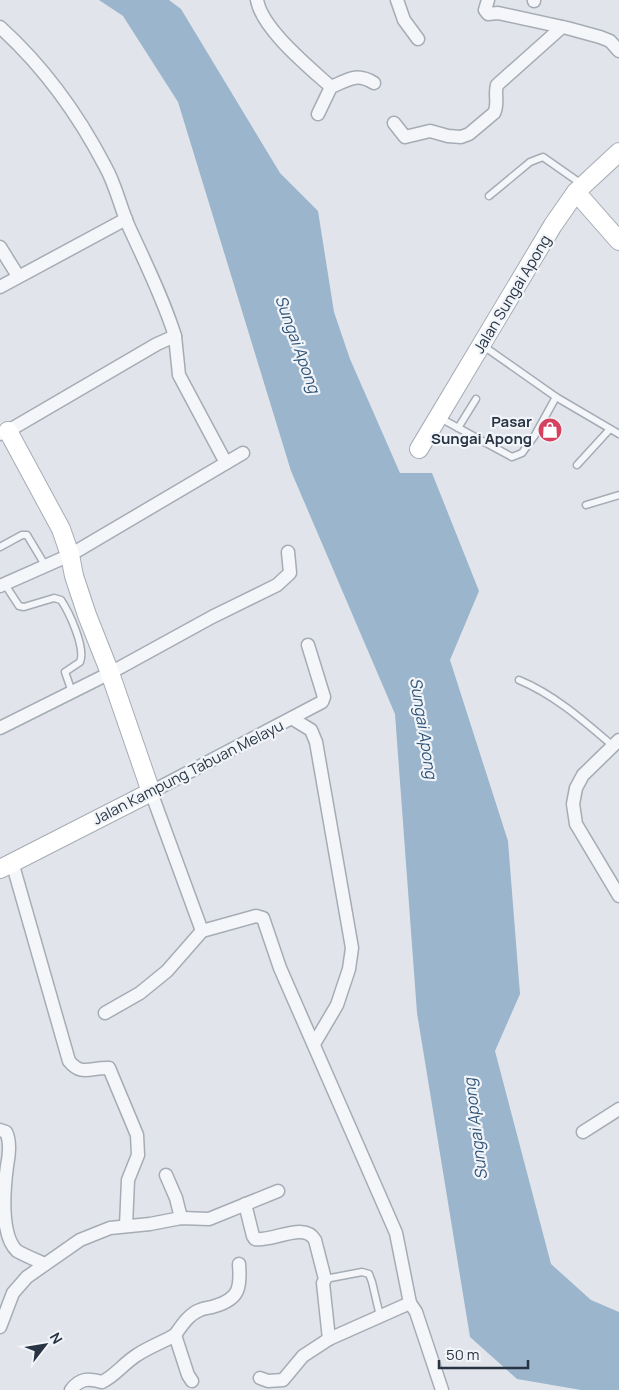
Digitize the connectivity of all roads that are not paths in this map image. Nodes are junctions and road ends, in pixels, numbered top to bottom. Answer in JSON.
{"nodes":[{"id":1,"x":257,"y":0,"type":"edge"},
{"id":2,"x":397,"y":0,"type":"edge"},
{"id":3,"x":488,"y":0,"type":"edge"},
{"id":4,"x":0,"y":26,"type":"edge"},
{"id":5,"x":562,"y":27,"type":"junction"},
{"id":6,"x":418,"y":39,"type":"dead end"},
{"id":7,"x":619,"y":51,"type":"edge"},
{"id":8,"x":374,"y":82,"type":"dead end"},
{"id":9,"x":331,"y":87,"type":"junction"},
{"id":10,"x":318,"y":114,"type":"dead end"},
{"id":11,"x":394,"y":123,"type":"dead end"},
{"id":12,"x":619,"y":152,"type":"edge"},
{"id":13,"x":580,"y":189,"type":"junction"},
{"id":14,"x":489,"y":196,"type":"dead end"},
{"id":15,"x":126,"y":219,"type":"junction"},
{"id":16,"x":619,"y":241,"type":"edge"},
{"id":17,"x":0,"y":247,"type":"edge"},
{"id":18,"x":18,"y":276,"type":"junction"},
{"id":19,"x":0,"y":287,"type":"edge"},
{"id":20,"x":174,"y":336,"type":"junction"},
{"id":21,"x":481,"y":345,"type":"junction"},
{"id":22,"x":556,"y":397,"type":"junction"},
{"id":23,"x":476,"y":399,"type":"dead end"},
{"id":24,"x":438,"y":417,"type":"junction"},
{"id":25,"x":458,"y":428,"type":"junction"},
{"id":26,"x":610,"y":429,"type":"junction"},
{"id":27,"x":4,"y":433,"type":"edge"},
{"id":28,"x":619,"y":434,"type":"edge"},
{"id":29,"x":419,"y":449,"type":"dead end"},
{"id":30,"x":243,"y":453,"type":"dead end"},
{"id":31,"x":226,"y":463,"type":"junction"},
{"id":32,"x":577,"y":466,"type":"dead end"},
{"id":33,"x":619,"y":495,"type":"edge"},
{"id":34,"x":586,"y":505,"type":"dead end"},
{"id":35,"x":0,"y":547,"type":"edge"},
{"id":36,"x":288,"y":552,"type":"dead end"},
{"id":37,"x":70,"y":555,"type":"junction"},
{"id":38,"x":45,"y":565,"type":"junction"},
{"id":39,"x":2,"y":584,"type":"edge"},
{"id":40,"x":80,"y":618,"type":"junction"},
{"id":41,"x":308,"y":645,"type":"dead end"},
{"id":42,"x":110,"y":673,"type":"junction"},
{"id":43,"x":520,"y":680,"type":"dead end"},
{"id":44,"x":72,"y":692,"type":"junction"},
{"id":45,"x":293,"y":718,"type":"junction"},
{"id":46,"x":0,"y":728,"type":"edge"},
{"id":47,"x":616,"y":743,"type":"edge"},
{"id":48,"x":151,"y":792,"type":"junction"},
{"id":49,"x":6,"y":866,"type":"edge"},
{"id":50,"x":619,"y":896,"type":"edge"},
{"id":51,"x":202,"y":931,"type":"junction"},
{"id":52,"x":105,"y":1013,"type":"dead end"},
{"id":53,"x":314,"y":1044,"type":"junction"},
{"id":54,"x":618,"y":1114,"type":"edge"},
{"id":55,"x":0,"y":1130,"type":"edge"},
{"id":56,"x":583,"y":1132,"type":"dead end"},
{"id":57,"x":166,"y":1174,"type":"dead end"},
{"id":58,"x":278,"y":1191,"type":"dead end"},
{"id":59,"x":245,"y":1204,"type":"junction"},
{"id":60,"x":182,"y":1218,"type":"junction"},
{"id":61,"x":126,"y":1226,"type":"junction"},
{"id":62,"x":46,"y":1264,"type":"junction"},
{"id":63,"x":239,"y":1264,"type":"dead end"},
{"id":64,"x":325,"y":1279,"type":"junction"},
{"id":65,"x":410,"y":1303,"type":"junction"},
{"id":66,"x":380,"y":1316,"type":"junction"},
{"id":67,"x":0,"y":1327,"type":"edge"},
{"id":68,"x":175,"y":1335,"type":"junction"},
{"id":69,"x":329,"y":1339,"type":"junction"},
{"id":70,"x":260,"y":1378,"type":"dead end"},
{"id":71,"x":192,"y":1380,"type":"dead end"},
{"id":72,"x":71,"y":1390,"type":"edge"},
{"id":73,"x":442,"y":1390,"type":"edge"}],
"edges":[{"from":1,"to":9,"type":"street"},
{"from":2,"to":6,"type":"street"},
{"from":3,"to":5,"type":"street"},
{"from":4,"to":15,"type":"street"},
{"from":5,"to":7,"type":"street"},
{"from":5,"to":11,"type":"street"},
{"from":8,"to":9,"type":"street"},
{"from":9,"to":10,"type":"street"},
{"from":12,"to":13,"type":"street","name":"Jalan Sungai Apong"},
{"from":13,"to":14,"type":"lane"},
{"from":13,"to":16,"type":"street"},
{"from":13,"to":21,"type":"street","name":"Jalan Sungai Apong"},
{"from":15,"to":18,"type":"street"},
{"from":15,"to":20,"type":"street"},
{"from":17,"to":18,"type":"street"},
{"from":18,"to":19,"type":"street"},
{"from":20,"to":27,"type":"street"},
{"from":20,"to":31,"type":"street"},
{"from":21,"to":22,"type":"lane"},
{"from":21,"to":24,"type":"street","name":"Jalan Sungai Apong"},
{"from":22,"to":25,"type":"lane"},
{"from":22,"to":26,"type":"lane"},
{"from":23,"to":25,"type":"lane"},
{"from":24,"to":25,"type":"lane"},
{"from":24,"to":29,"type":"street","name":"Jalan Sungai Apong"},
{"from":26,"to":28,"type":"lane"},
{"from":26,"to":32,"type":"lane"},
{"from":27,"to":37,"type":"street"},
{"from":30,"to":31,"type":"street"},
{"from":31,"to":37,"type":"street"},
{"from":33,"to":34,"type":"lane"},
{"from":35,"to":38,"type":"lane"},
{"from":36,"to":42,"type":"street"},
{"from":37,"to":38,"type":"street"},
{"from":37,"to":40,"type":"street"},
{"from":38,"to":39,"type":"street"},
{"from":39,"to":40,"type":"lane"},
{"from":40,"to":42,"type":"street"},
{"from":40,"to":44,"type":"lane"},
{"from":41,"to":45,"type":"street","name":"Jalan Kampung Tabuan Melayu"},
{"from":42,"to":44,"type":"street"},
{"from":42,"to":48,"type":"street"},
{"from":43,"to":47,"type":"lane"},
{"from":44,"to":46,"type":"street"},
{"from":45,"to":48,"type":"street","name":"Jalan Kampung Tabuan Melayu"},
{"from":45,"to":53,"type":"street"},
{"from":47,"to":50,"type":"street"},
{"from":48,"to":49,"type":"street","name":"Jalan Kampung Tabuan Melayu"},
{"from":48,"to":51,"type":"street"},
{"from":49,"to":61,"type":"street"},
{"from":51,"to":52,"type":"street"},
{"from":51,"to":53,"type":"street"},
{"from":53,"to":65,"type":"street"},
{"from":54,"to":56,"type":"street"},
{"from":55,"to":62,"type":"street"},
{"from":57,"to":60,"type":"street"},
{"from":58,"to":59,"type":"street"},
{"from":59,"to":60,"type":"street"},
{"from":59,"to":64,"type":"street"},
{"from":60,"to":61,"type":"street"},
{"from":61,"to":62,"type":"street"},
{"from":62,"to":67,"type":"street"},
{"from":63,"to":68,"type":"street"},
{"from":64,"to":66,"type":"lane"},
{"from":64,"to":69,"type":"street"},
{"from":65,"to":66,"type":"street"},
{"from":65,"to":73,"type":"street"},
{"from":66,"to":69,"type":"street"},
{"from":68,"to":71,"type":"street"},
{"from":68,"to":72,"type":"street"},
{"from":69,"to":70,"type":"street"}]}
